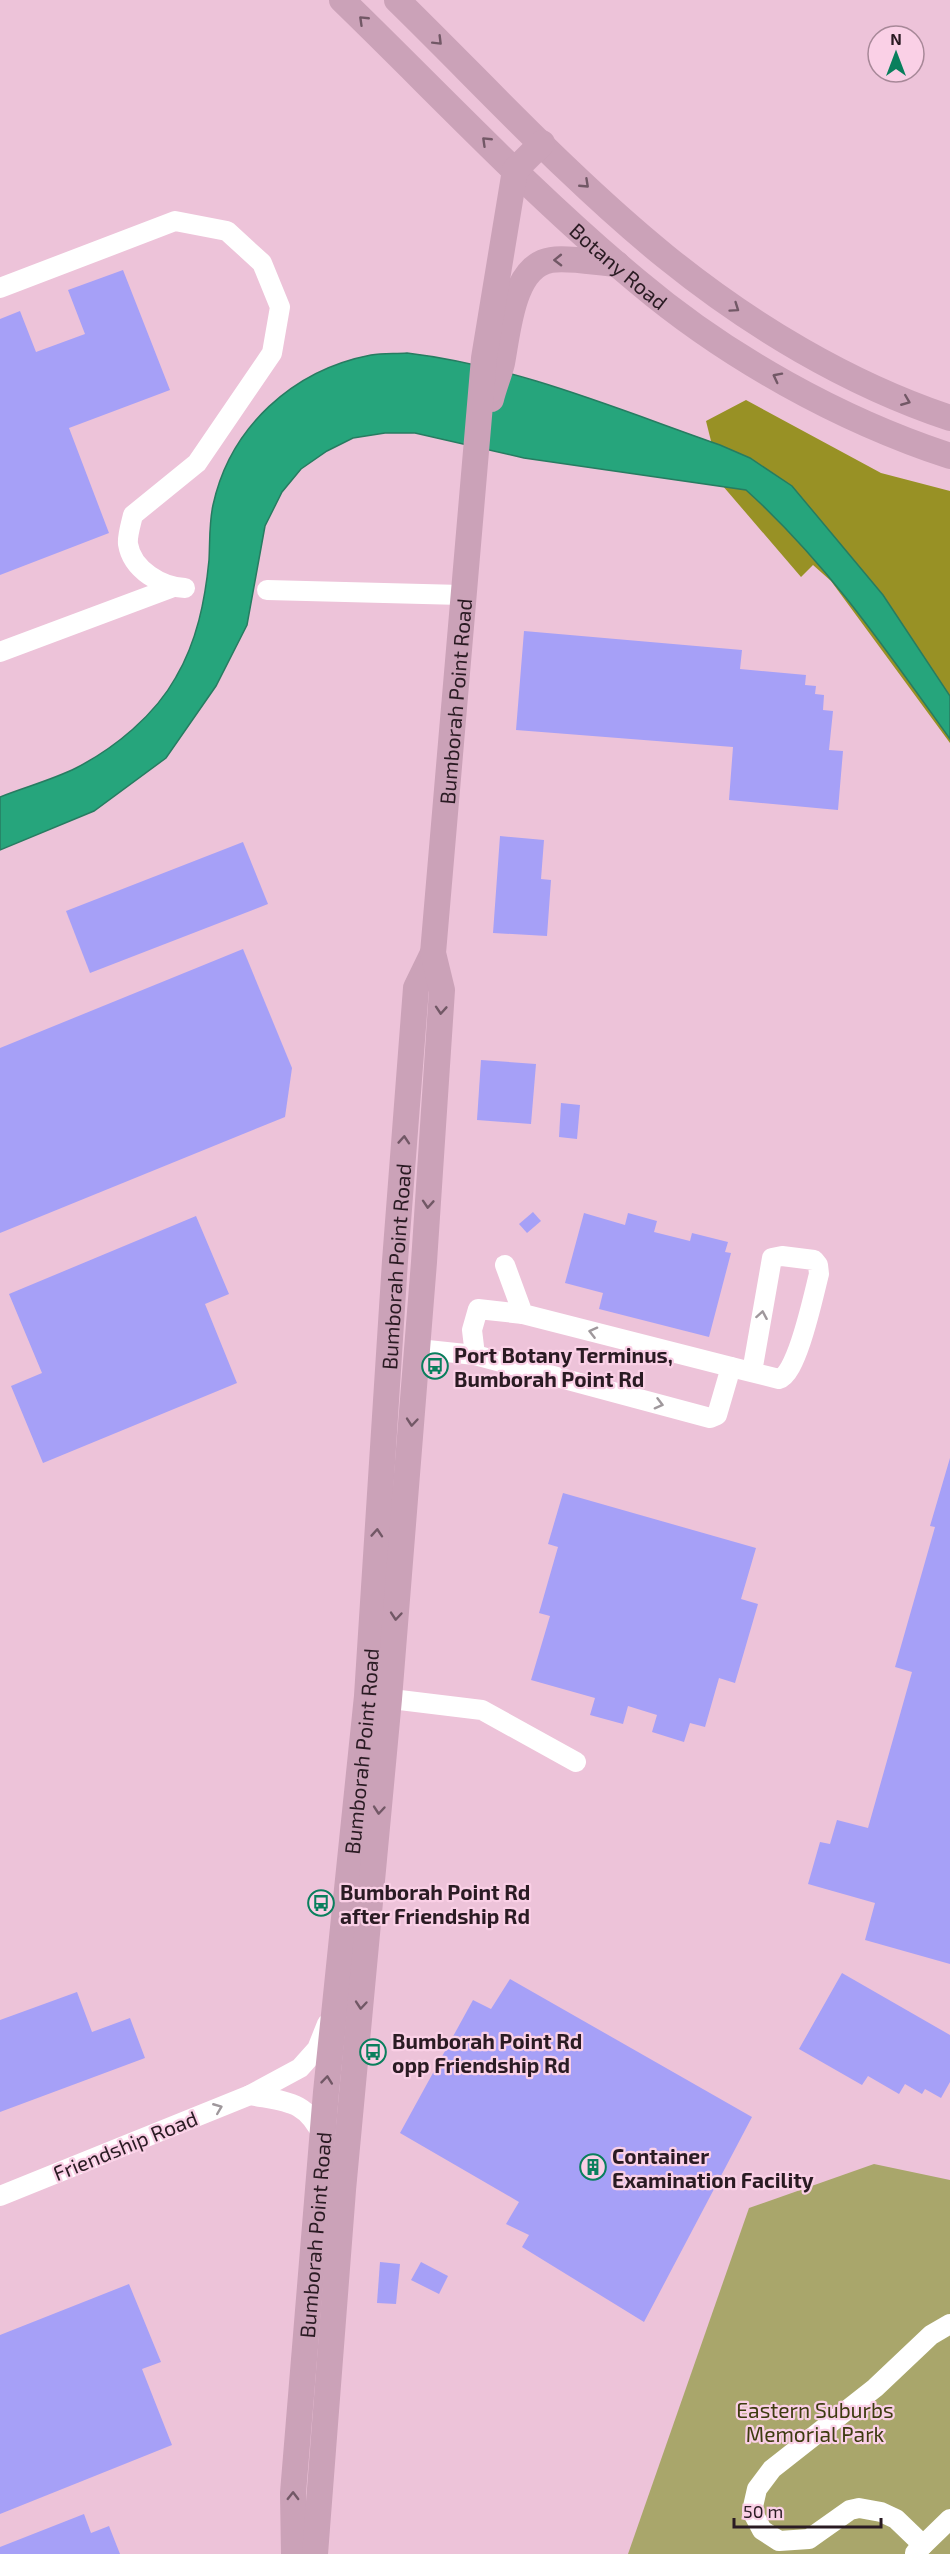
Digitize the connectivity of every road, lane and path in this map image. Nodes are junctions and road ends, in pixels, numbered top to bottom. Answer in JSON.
{"nodes":[{"id":1,"x":342,"y":0,"type":"edge"},
{"id":2,"x":397,"y":0,"type":"edge"},
{"id":3,"x":542,"y":143,"type":"junction"},
{"id":4,"x":515,"y":170,"type":"junction"},
{"id":5,"x":617,"y":264,"type":"junction"},
{"id":6,"x":0,"y":288,"type":"edge"},
{"id":7,"x":492,"y":362,"type":"junction"},
{"id":8,"x":950,"y":418,"type":"edge"},
{"id":9,"x":950,"y":456,"type":"edge"},
{"id":10,"x":267,"y":590,"type":"dead end"},
{"id":11,"x":462,"y":595,"type":"junction"},
{"id":12,"x":0,"y":652,"type":"edge"},
{"id":13,"x":433,"y":952,"type":"junction"},
{"id":14,"x":395,"y":1261,"type":"junction"},
{"id":15,"x":424,"y":1262,"type":"junction"},
{"id":16,"x":505,"y":1265,"type":"dead end"},
{"id":17,"x":523,"y":1314,"type":"junction"},
{"id":18,"x":418,"y":1349,"type":"junction"},
{"id":19,"x":475,"y":1355,"type":"junction"},
{"id":20,"x":731,"y":1367,"type":"junction"},
{"id":21,"x":752,"y":1372,"type":"junction"},
{"id":22,"x":378,"y":1698,"type":"junction"},
{"id":23,"x":576,"y":1762,"type":"dead end"},
{"id":24,"x":335,"y":2001,"type":"junction"},
{"id":25,"x":250,"y":2095,"type":"junction"},
{"id":26,"x":324,"y":2139,"type":"junction"},
{"id":27,"x":343,"y":2190,"type":"junction"},
{"id":28,"x":0,"y":2196,"type":"edge"},
{"id":29,"x":950,"y":2324,"type":"edge"},
{"id":30,"x":950,"y":2519,"type":"edge"},
{"id":31,"x":918,"y":2549,"type":"edge"},
{"id":32,"x":294,"y":2554,"type":"edge"},
{"id":33,"x":315,"y":2554,"type":"edge"}],
"edges":[{"from":4,"to":1,"type":"main road","name":"Botany Road","one_way":true},
{"from":2,"to":3,"type":"main road","name":"Botany Road","one_way":true},
{"from":3,"to":4,"type":"main road"},
{"from":3,"to":8,"type":"main road","name":"Botany Road","one_way":true},
{"from":4,"to":5,"type":"main road","name":"Botany Road"},
{"from":4,"to":7,"type":"main road","name":"Bumborah Point Road"},
{"from":5,"to":7,"type":"main road","name":"Bumborah Point Road","one_way":true},
{"from":9,"to":5,"type":"main road","name":"Botany Road","one_way":true},
{"from":6,"to":12,"type":"street"},
{"from":7,"to":11,"type":"main road","name":"Bumborah Point Road"},
{"from":10,"to":11,"type":"street"},
{"from":11,"to":13,"type":"main road","name":"Bumborah Point Road"},
{"from":14,"to":13,"type":"main road","name":"Bumborah Point Road","one_way":true},
{"from":13,"to":15,"type":"main road","name":"Bumborah Point Road","one_way":true},
{"from":14,"to":15,"type":"street"},
{"from":22,"to":14,"type":"main road","name":"Bumborah Point Road","one_way":true},
{"from":15,"to":18,"type":"main road","name":"Bumborah Point Road"},
{"from":16,"to":17,"type":"street"},
{"from":17,"to":19,"type":"street"},
{"from":20,"to":17,"type":"street","one_way":true},
{"from":18,"to":19,"type":"street"},
{"from":18,"to":22,"type":"main road","name":"Bumborah Point Road","one_way":true},
{"from":19,"to":20,"type":"street","one_way":true},
{"from":20,"to":21,"type":"street"},
{"from":21,"to":21,"type":"street","one_way":true},
{"from":22,"to":23,"type":"street"},
{"from":22,"to":24,"type":"main road","name":"Bumborah Point Road"},
{"from":22,"to":27,"type":"main road","name":"Bumborah Point Road","one_way":true},
{"from":24,"to":25,"type":"street","name":"Friendship Road"},
{"from":26,"to":24,"type":"main road","name":"Bumborah Point Road","one_way":true},
{"from":25,"to":26,"type":"street"},
{"from":28,"to":25,"type":"street","name":"Friendship Road","one_way":true},
{"from":26,"to":27,"type":"street"},
{"from":32,"to":26,"type":"main road","name":"Bumborah Point Road","one_way":true},
{"from":27,"to":33,"type":"main road","name":"Bumborah Point Road"},
{"from":29,"to":31,"type":"street"},
{"from":30,"to":31,"type":"street"}]}
